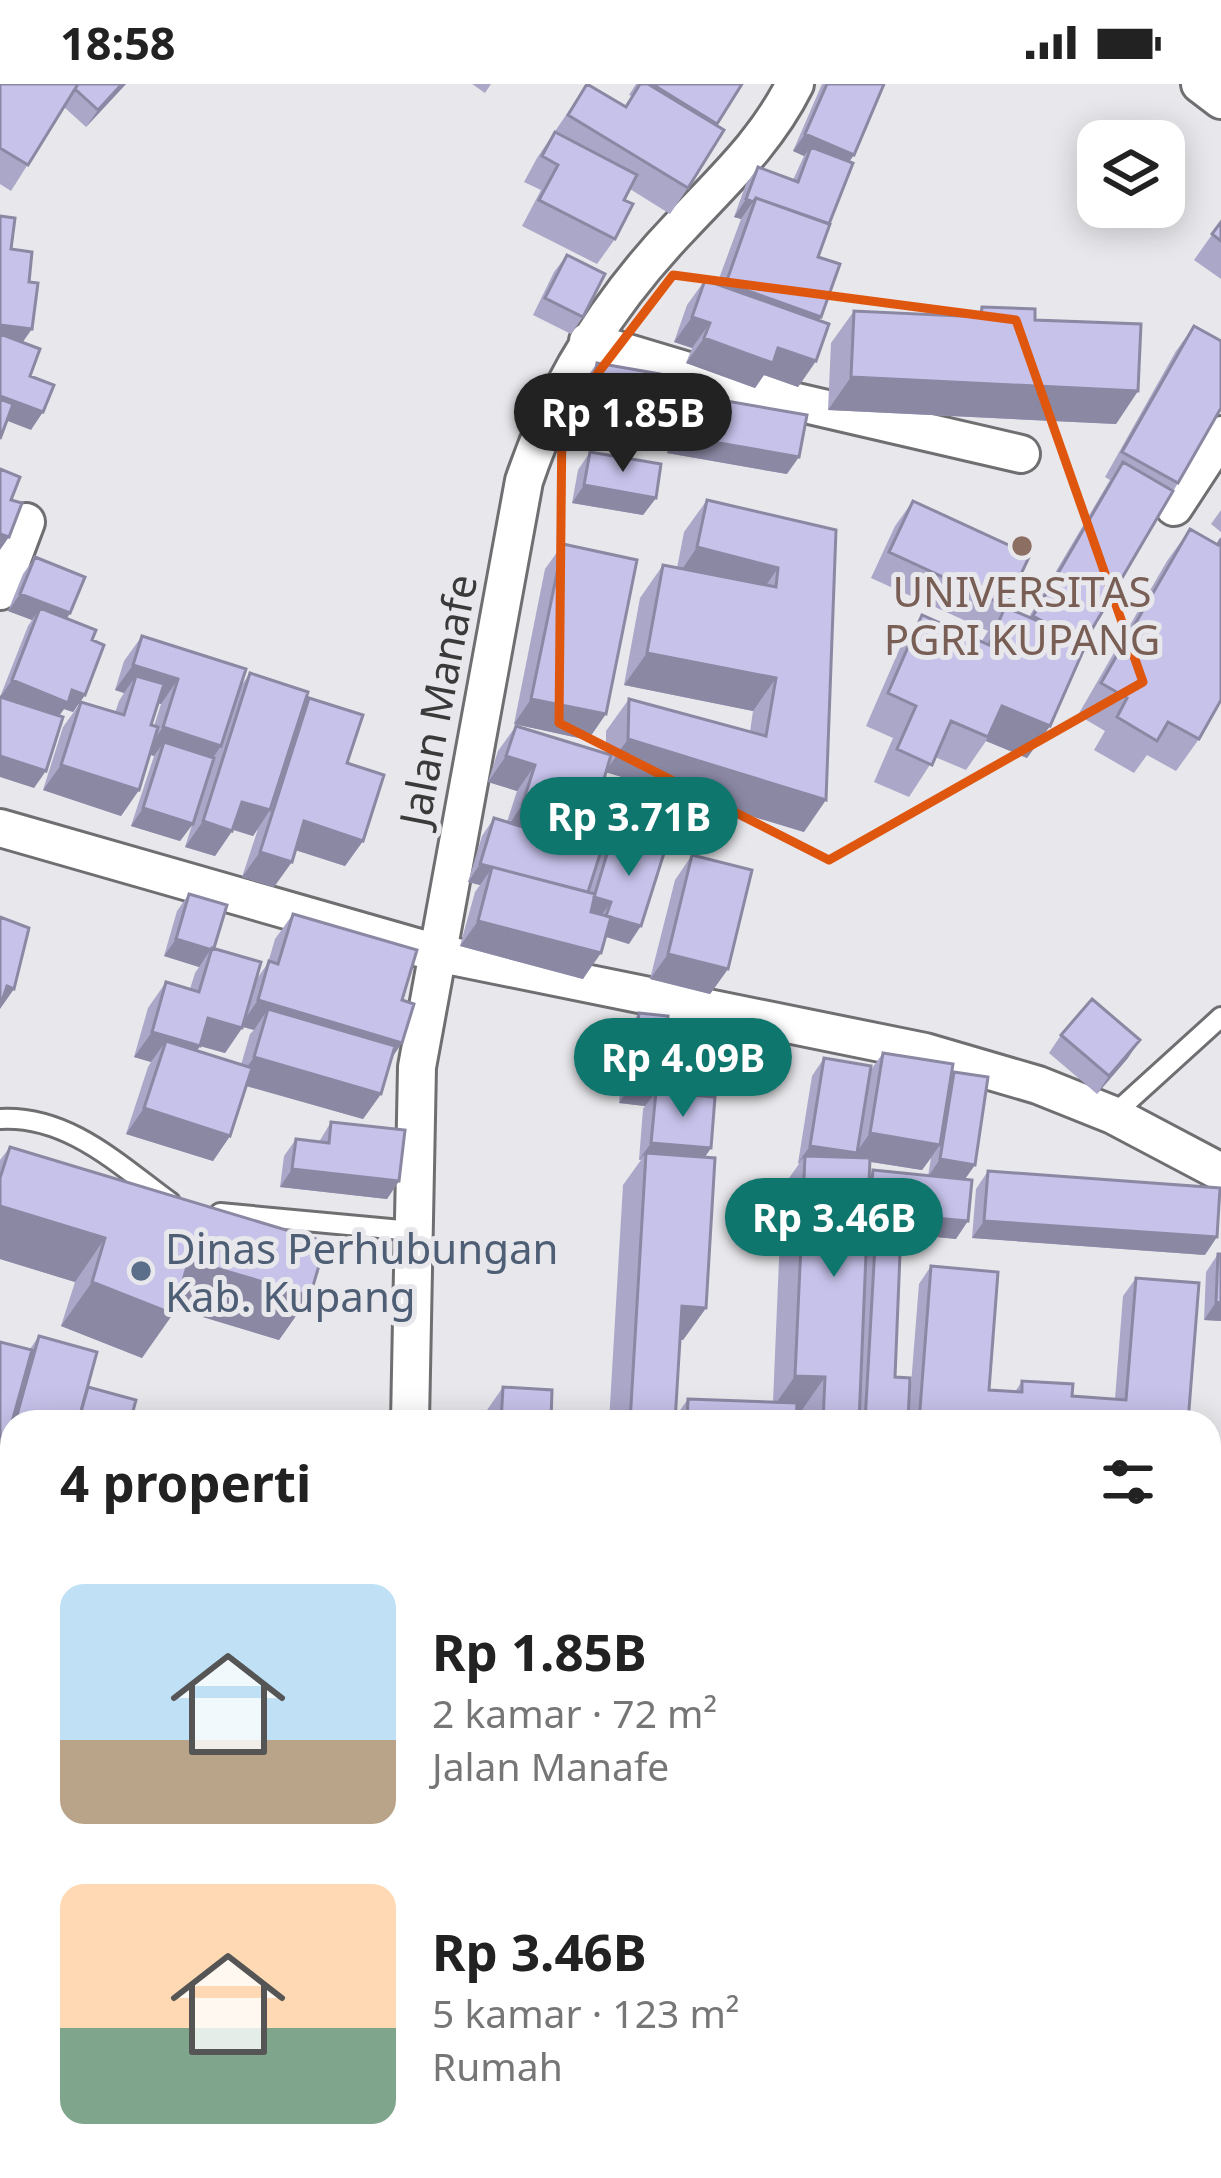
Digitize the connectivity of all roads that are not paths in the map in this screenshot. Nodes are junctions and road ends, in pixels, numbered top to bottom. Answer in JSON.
{"nodes":[{"id":1,"x":795,"y":84,"type":"edge"},
{"id":2,"x":1200,"y":84,"type":"edge"},
{"id":3,"x":1221,"y":100,"type":"edge"},
{"id":4,"x":589,"y":341,"type":"junction"},
{"id":5,"x":1221,"y":435,"type":"edge"},
{"id":6,"x":1021,"y":454,"type":"dead end"},
{"id":7,"x":1174,"y":507,"type":"edge"},
{"id":8,"x":26,"y":522,"type":"edge"},
{"id":9,"x":0,"y":591,"type":"edge"},
{"id":10,"x":0,"y":828,"type":"edge"},
{"id":11,"x":437,"y":953,"type":"junction"},
{"id":12,"x":1221,"y":1016,"type":"edge"},
{"id":13,"x":1113,"y":1114,"type":"junction"},
{"id":14,"x":0,"y":1119,"type":"edge"},
{"id":15,"x":1216,"y":1165,"type":"edge"},
{"id":16,"x":412,"y":1231,"type":"junction"},
{"id":17,"x":410,"y":1410,"type":"edge"}],
"edges":[{"from":1,"to":4,"type":"street","name":"Jalan Manafe"},
{"from":2,"to":3,"type":"street"},
{"from":4,"to":6,"type":"street"},
{"from":4,"to":11,"type":"street","name":"Jalan Manafe"},
{"from":5,"to":7,"type":"street"},
{"from":8,"to":9,"type":"street"},
{"from":10,"to":11,"type":"street"},
{"from":11,"to":13,"type":"street"},
{"from":11,"to":16,"type":"street","name":"Jalan Manafe"},
{"from":12,"to":13,"type":"lane"},
{"from":13,"to":15,"type":"street"},
{"from":14,"to":16,"type":"lane"},
{"from":16,"to":17,"type":"street","name":"Jalan Manafe"}]}
